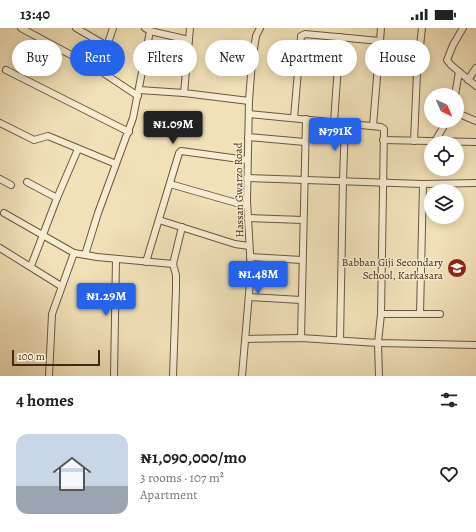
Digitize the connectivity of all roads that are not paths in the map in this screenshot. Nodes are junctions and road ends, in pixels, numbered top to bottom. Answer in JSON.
{"nodes":[{"id":1,"x":21,"y":28,"type":"edge"},
{"id":2,"x":76,"y":28,"type":"edge"},
{"id":3,"x":113,"y":28,"type":"edge"},
{"id":4,"x":190,"y":28,"type":"edge"},
{"id":5,"x":260,"y":28,"type":"edge"},
{"id":6,"x":381,"y":28,"type":"edge"},
{"id":7,"x":422,"y":28,"type":"edge"},
{"id":8,"x":463,"y":28,"type":"edge"},
{"id":9,"x":148,"y":29,"type":"edge"},
{"id":10,"x":340,"y":37,"type":"junction"},
{"id":11,"x":97,"y":40,"type":"edge"},
{"id":12,"x":109,"y":40,"type":"edge"},
{"id":13,"x":189,"y":40,"type":"joint"},
{"id":14,"x":370,"y":40,"type":"edge"},
{"id":15,"x":380,"y":40,"type":"edge"},
{"id":16,"x":70,"y":54,"type":"edge"},
{"id":17,"x":476,"y":68,"type":"edge"},
{"id":18,"x":6,"y":70,"type":"dead end"},
{"id":19,"x":459,"y":72,"type":"junction"},
{"id":20,"x":109,"y":76,"type":"edge"},
{"id":21,"x":186,"y":76,"type":"edge"},
{"id":22,"x":377,"y":76,"type":"edge"},
{"id":23,"x":468,"y":80,"type":"junction"},
{"id":24,"x":476,"y":86,"type":"edge"},
{"id":25,"x":456,"y":88,"type":"edge"},
{"id":26,"x":138,"y":93,"type":"junction"},
{"id":27,"x":184,"y":93,"type":"junction"},
{"id":28,"x":249,"y":101,"type":"junction"},
{"id":29,"x":249,"y":114,"type":"junction"},
{"id":30,"x":464,"y":116,"type":"edge"},
{"id":31,"x":294,"y":118,"type":"junction"},
{"id":32,"x":306,"y":119,"type":"junction"},
{"id":33,"x":476,"y":121,"type":"edge"},
{"id":34,"x":334,"y":122,"type":"junction"},
{"id":35,"x":0,"y":123,"type":"edge"},
{"id":36,"x":346,"y":123,"type":"junction"},
{"id":37,"x":373,"y":126,"type":"junction"},
{"id":38,"x":129,"y":132,"type":"junction"},
{"id":39,"x":248,"y":136,"type":"junction"},
{"id":40,"x":383,"y":140,"type":"junction"},
{"id":41,"x":414,"y":141,"type":"junction"},
{"id":42,"x":424,"y":141,"type":"edge"},
{"id":43,"x":305,"y":142,"type":"junction"},
{"id":44,"x":464,"y":142,"type":"edge"},
{"id":45,"x":476,"y":142,"type":"edge"},
{"id":46,"x":78,"y":149,"type":"junction"},
{"id":47,"x":247,"y":160,"type":"junction"},
{"id":48,"x":116,"y":164,"type":"junction"},
{"id":49,"x":247,"y":178,"type":"junction"},
{"id":50,"x":0,"y":179,"type":"edge"},
{"id":51,"x":303,"y":179,"type":"junction"},
{"id":52,"x":343,"y":180,"type":"junction"},
{"id":53,"x":27,"y":182,"type":"dead end"},
{"id":54,"x":383,"y":182,"type":"junction"},
{"id":55,"x":170,"y":184,"type":"junction"},
{"id":56,"x":423,"y":184,"type":"junction"},
{"id":57,"x":476,"y":184,"type":"edge"},
{"id":58,"x":11,"y":185,"type":"dead end"},
{"id":59,"x":57,"y":198,"type":"junction"},
{"id":60,"x":247,"y":206,"type":"junction"},
{"id":61,"x":4,"y":213,"type":"dead end"},
{"id":62,"x":248,"y":218,"type":"junction"},
{"id":63,"x":159,"y":220,"type":"junction"},
{"id":64,"x":303,"y":220,"type":"junction"},
{"id":65,"x":182,"y":227,"type":"junction"},
{"id":66,"x":43,"y":236,"type":"junction"},
{"id":67,"x":250,"y":246,"type":"junction"},
{"id":68,"x":0,"y":248,"type":"edge"},
{"id":69,"x":74,"y":253,"type":"junction"},
{"id":70,"x":84,"y":255,"type":"junction"},
{"id":71,"x":250,"y":257,"type":"junction"},
{"id":72,"x":116,"y":259,"type":"junction"},
{"id":73,"x":302,"y":260,"type":"junction"},
{"id":74,"x":146,"y":262,"type":"junction"},
{"id":75,"x":174,"y":264,"type":"junction"},
{"id":76,"x":31,"y":266,"type":"junction"},
{"id":77,"x":61,"y":286,"type":"junction"},
{"id":78,"x":249,"y":297,"type":"junction"},
{"id":79,"x":301,"y":300,"type":"junction"},
{"id":80,"x":380,"y":314,"type":"junction"},
{"id":81,"x":420,"y":314,"type":"junction"},
{"id":82,"x":440,"y":314,"type":"dead end"},
{"id":83,"x":301,"y":338,"type":"junction"},
{"id":84,"x":246,"y":339,"type":"junction"},
{"id":85,"x":340,"y":340,"type":"junction"},
{"id":86,"x":378,"y":343,"type":"junction"},
{"id":87,"x":476,"y":345,"type":"edge"},
{"id":88,"x":49,"y":376,"type":"edge"},
{"id":89,"x":114,"y":376,"type":"edge"},
{"id":90,"x":173,"y":376,"type":"edge"},
{"id":91,"x":242,"y":376,"type":"edge"},
{"id":92,"x":379,"y":376,"type":"edge"}],
"edges":[{"from":1,"to":16,"type":"street"},
{"from":2,"to":11,"type":"street"},
{"from":3,"to":12,"type":"street"},
{"from":4,"to":13,"type":"street"},
{"from":5,"to":28,"type":"street","name":"Hassan Gwarzo Road"},
{"from":6,"to":15,"type":"street"},
{"from":7,"to":41,"type":"street"},
{"from":8,"to":19,"type":"street"},
{"from":9,"to":13,"type":"street"},
{"from":9,"to":26,"type":"street"},
{"from":10,"to":14,"type":"street"},
{"from":10,"to":31,"type":"street"},
{"from":10,"to":34,"type":"street"},
{"from":17,"to":23,"type":"street"},
{"from":18,"to":38,"type":"street"},
{"from":19,"to":23,"type":"street"},
{"from":19,"to":25,"type":"street"},
{"from":20,"to":26,"type":"street"},
{"from":21,"to":27,"type":"street"},
{"from":22,"to":37,"type":"street"},
{"from":23,"to":24,"type":"street"},
{"from":26,"to":27,"type":"street"},
{"from":26,"to":38,"type":"street"},
{"from":27,"to":28,"type":"street"},
{"from":28,"to":29,"type":"street","name":"Hassan Gwarzo Road"},
{"from":29,"to":31,"type":"street"},
{"from":29,"to":39,"type":"street","name":"Hassan Gwarzo Road"},
{"from":30,"to":33,"type":"street"},
{"from":31,"to":32,"type":"street"},
{"from":32,"to":34,"type":"street"},
{"from":32,"to":43,"type":"street"},
{"from":34,"to":36,"type":"street"},
{"from":35,"to":46,"type":"street"},
{"from":36,"to":37,"type":"street"},
{"from":36,"to":52,"type":"street"},
{"from":37,"to":40,"type":"street"},
{"from":38,"to":48,"type":"street"},
{"from":39,"to":43,"type":"street"},
{"from":39,"to":47,"type":"street","name":"Hassan Gwarzo Road"},
{"from":40,"to":41,"type":"street"},
{"from":40,"to":54,"type":"street"},
{"from":41,"to":42,"type":"street"},
{"from":43,"to":51,"type":"street"},
{"from":44,"to":45,"type":"street"},
{"from":46,"to":48,"type":"street"},
{"from":46,"to":59,"type":"street"},
{"from":47,"to":49,"type":"street","name":"Hassan Gwarzo Road"},
{"from":47,"to":55,"type":"street"},
{"from":48,"to":70,"type":"street"},
{"from":49,"to":51,"type":"street"},
{"from":49,"to":60,"type":"street","name":"Hassan Gwarzo Road"},
{"from":50,"to":58,"type":"street"},
{"from":51,"to":52,"type":"street"},
{"from":51,"to":64,"type":"street"},
{"from":52,"to":54,"type":"street"},
{"from":52,"to":85,"type":"street"},
{"from":53,"to":59,"type":"street"},
{"from":54,"to":56,"type":"street"},
{"from":54,"to":80,"type":"street"},
{"from":55,"to":60,"type":"street"},
{"from":55,"to":63,"type":"street"},
{"from":56,"to":57,"type":"street"},
{"from":56,"to":81,"type":"street"},
{"from":59,"to":66,"type":"street"},
{"from":60,"to":62,"type":"street","name":"Hassan Gwarzo Road"},
{"from":61,"to":66,"type":"street"},
{"from":62,"to":64,"type":"street"},
{"from":62,"to":67,"type":"street","name":"Hassan Gwarzo Road"},
{"from":63,"to":65,"type":"street"},
{"from":63,"to":74,"type":"street"},
{"from":64,"to":73,"type":"street"},
{"from":65,"to":67,"type":"street"},
{"from":65,"to":75,"type":"street"},
{"from":66,"to":69,"type":"street"},
{"from":66,"to":76,"type":"street"},
{"from":67,"to":71,"type":"street","name":"Hassan Gwarzo Road"},
{"from":68,"to":76,"type":"street"},
{"from":69,"to":70,"type":"street"},
{"from":69,"to":77,"type":"street"},
{"from":70,"to":72,"type":"street"},
{"from":71,"to":73,"type":"street"},
{"from":71,"to":78,"type":"street","name":"Hassan Gwarzo Road"},
{"from":72,"to":74,"type":"street"},
{"from":72,"to":89,"type":"street"},
{"from":73,"to":79,"type":"street"},
{"from":74,"to":75,"type":"street"},
{"from":75,"to":90,"type":"street"},
{"from":76,"to":77,"type":"street"},
{"from":77,"to":88,"type":"street"},
{"from":78,"to":79,"type":"street"},
{"from":78,"to":84,"type":"street","name":"Hassan Gwarzo Road"},
{"from":79,"to":83,"type":"street"},
{"from":80,"to":81,"type":"street"},
{"from":80,"to":86,"type":"street"},
{"from":81,"to":82,"type":"street"},
{"from":83,"to":84,"type":"street"},
{"from":83,"to":85,"type":"street"},
{"from":84,"to":91,"type":"street","name":"Hassan Gwarzo Road"},
{"from":85,"to":86,"type":"street"},
{"from":86,"to":87,"type":"street"},
{"from":86,"to":92,"type":"street"}]}
